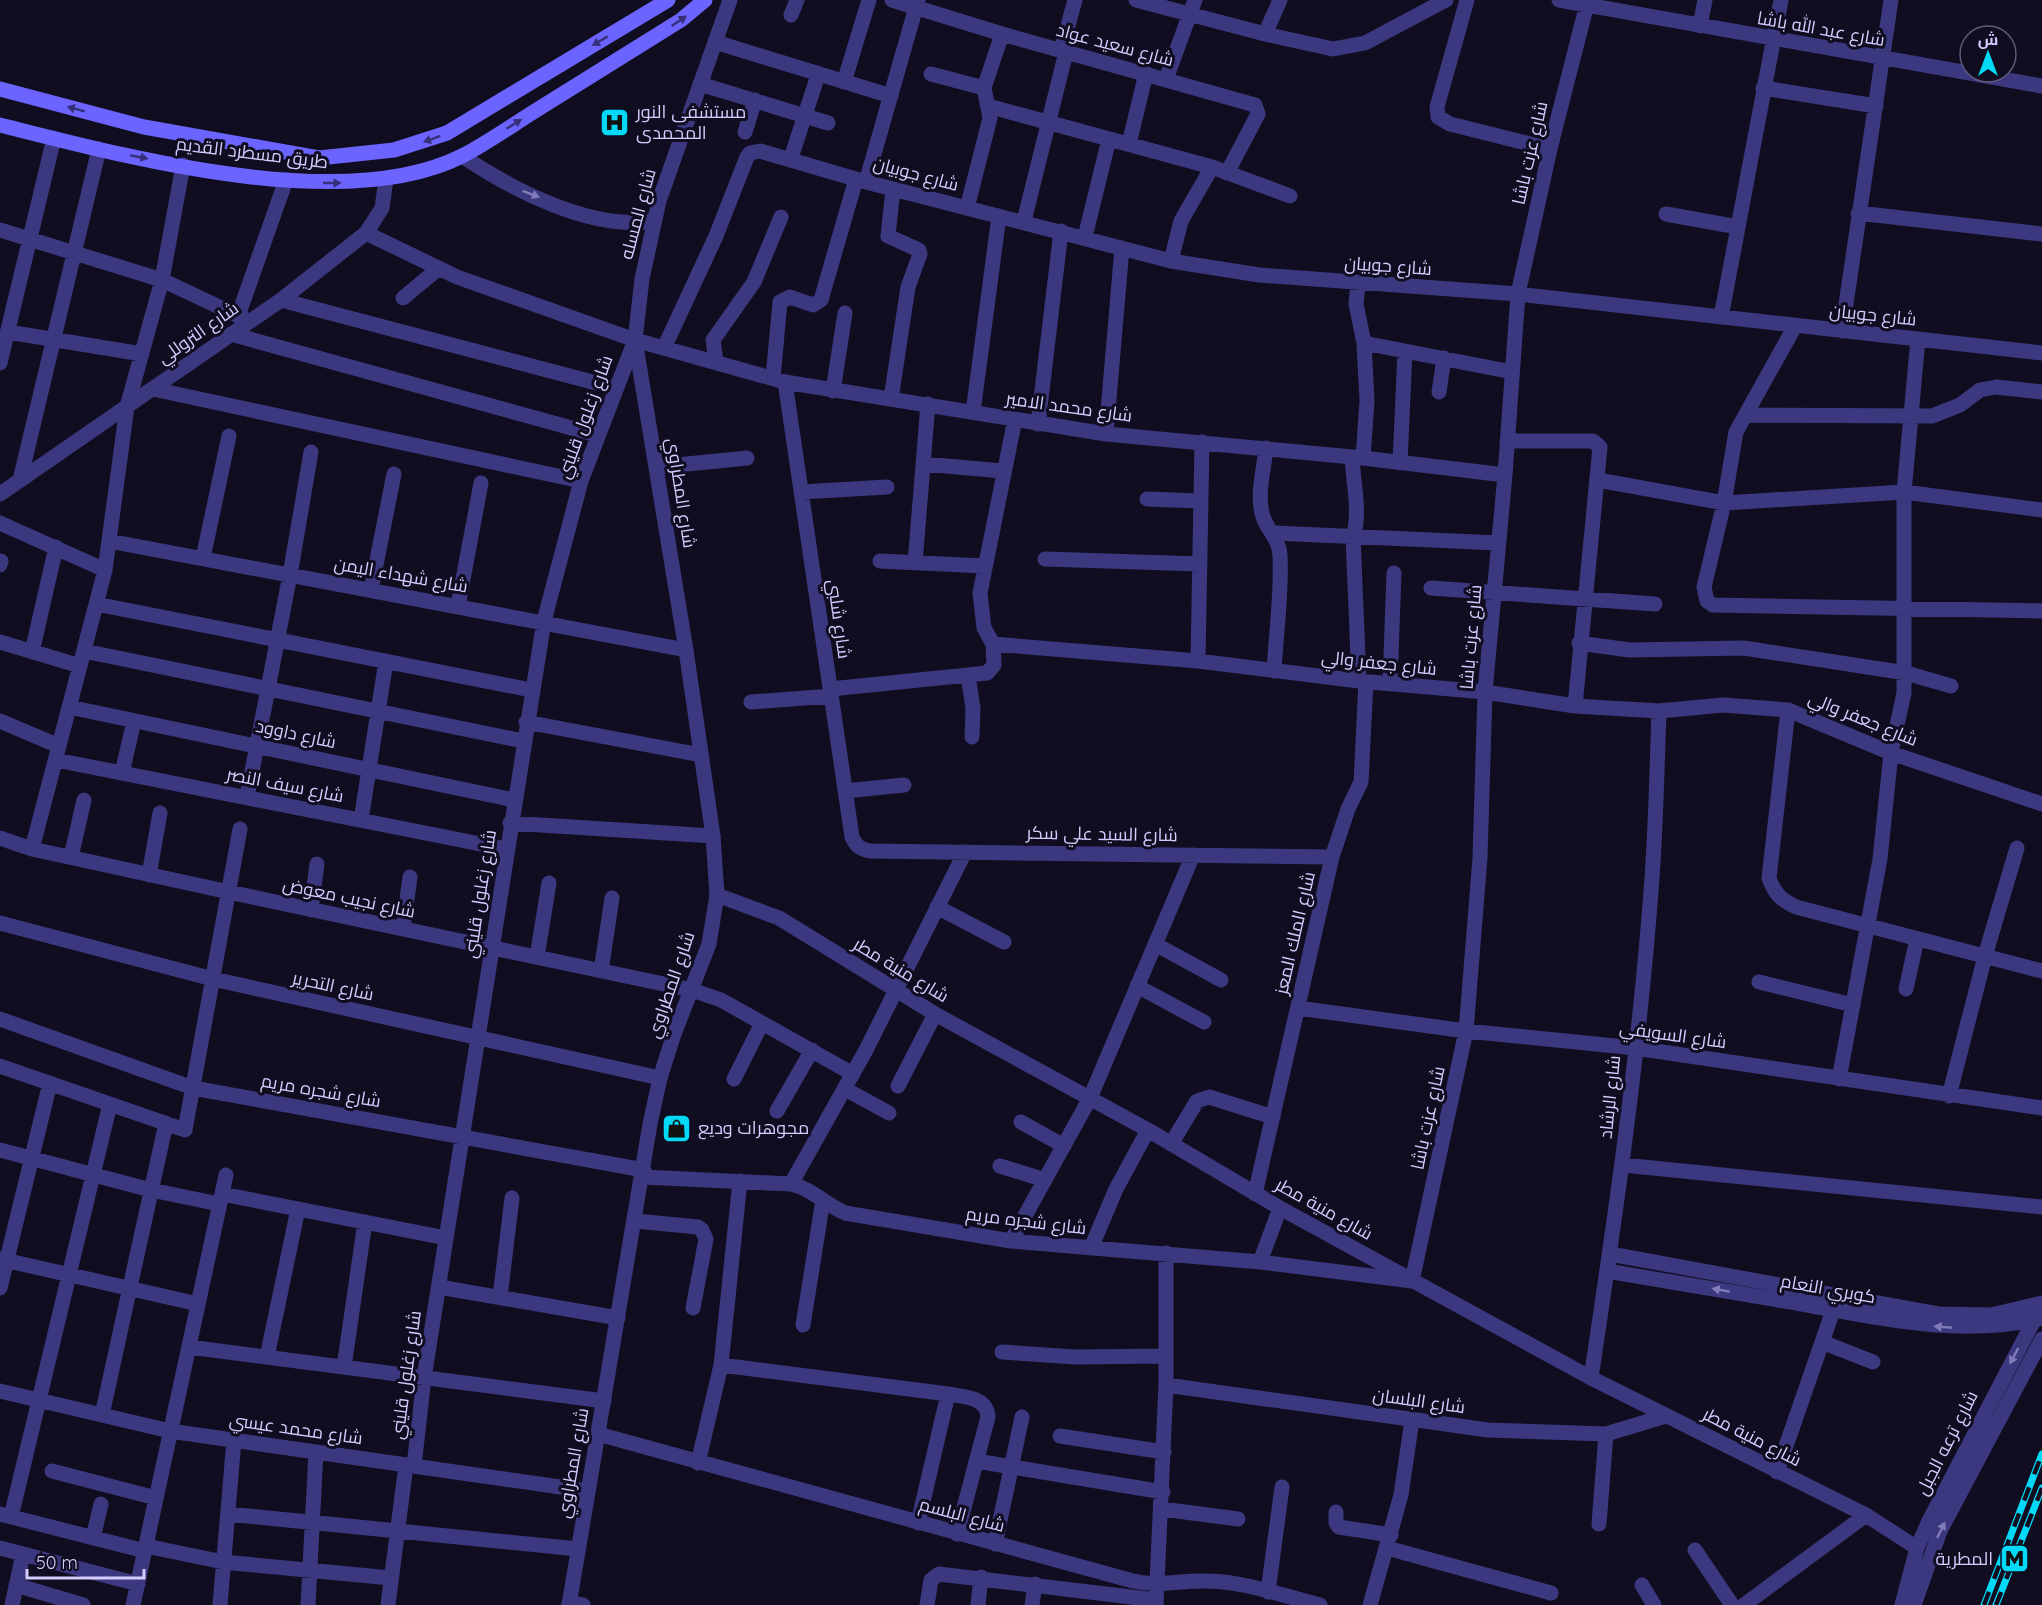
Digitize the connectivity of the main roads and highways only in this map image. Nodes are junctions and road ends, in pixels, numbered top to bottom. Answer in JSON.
{"nodes":[{"id":1,"x":668,"y":0,"type":"edge"},
{"id":2,"x":705,"y":0,"type":"edge"},
{"id":3,"x":0,"y":89,"type":"edge"},
{"id":4,"x":0,"y":125,"type":"edge"}],
"edges":[{"from":1,"to":3,"type":"main road","name":"طريق مسطرد القديم","one_way":true},
{"from":4,"to":2,"type":"main road","name":"طريق مسطرد القديم","one_way":true}]}
